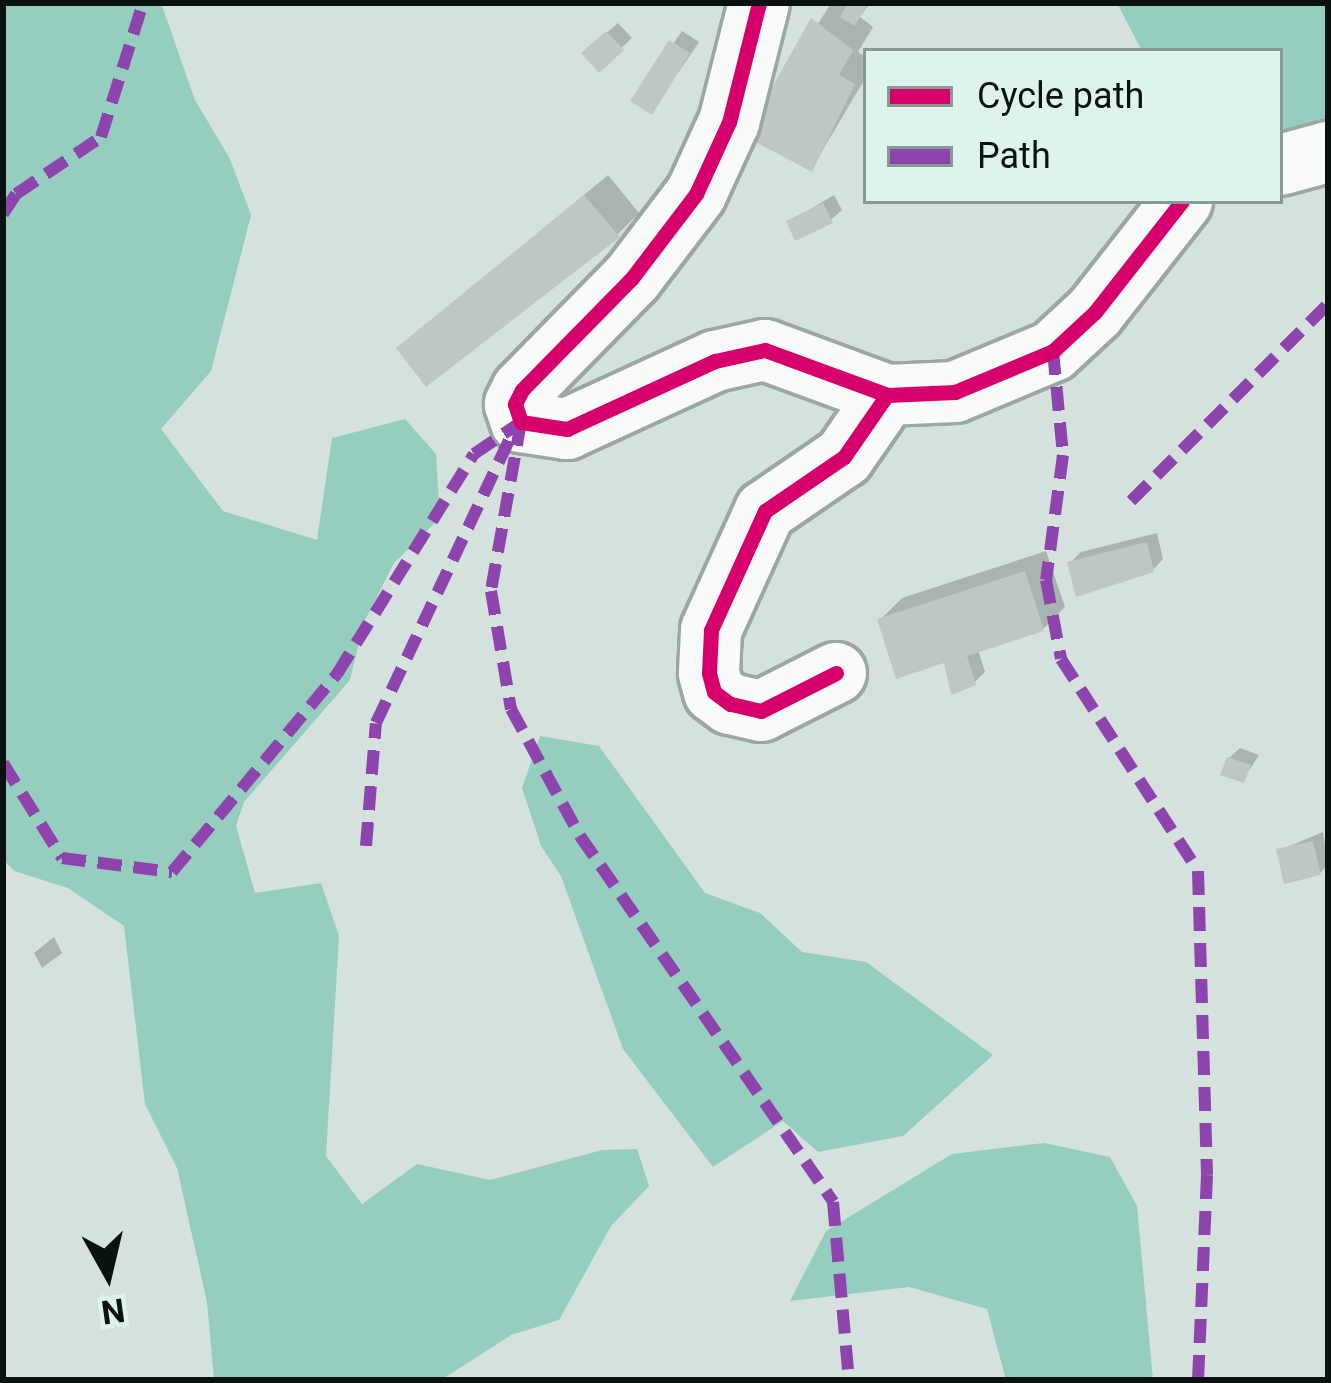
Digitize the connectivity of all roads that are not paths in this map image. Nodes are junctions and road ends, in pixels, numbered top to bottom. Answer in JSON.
{"nodes":[{"id":1,"x":759,"y":3,"type":"edge"},
{"id":2,"x":1328,"y":152,"type":"edge"},
{"id":3,"x":1283,"y":165,"type":"edge"},
{"id":4,"x":1180,"y":204,"type":"edge"},
{"id":5,"x":886,"y":395,"type":"junction"},
{"id":6,"x":836,"y":674,"type":"dead end"}],
"edges":[{"from":1,"to":5,"type":"street"},
{"from":2,"to":3,"type":"street"},
{"from":4,"to":5,"type":"street"},
{"from":5,"to":6,"type":"street"}]}
